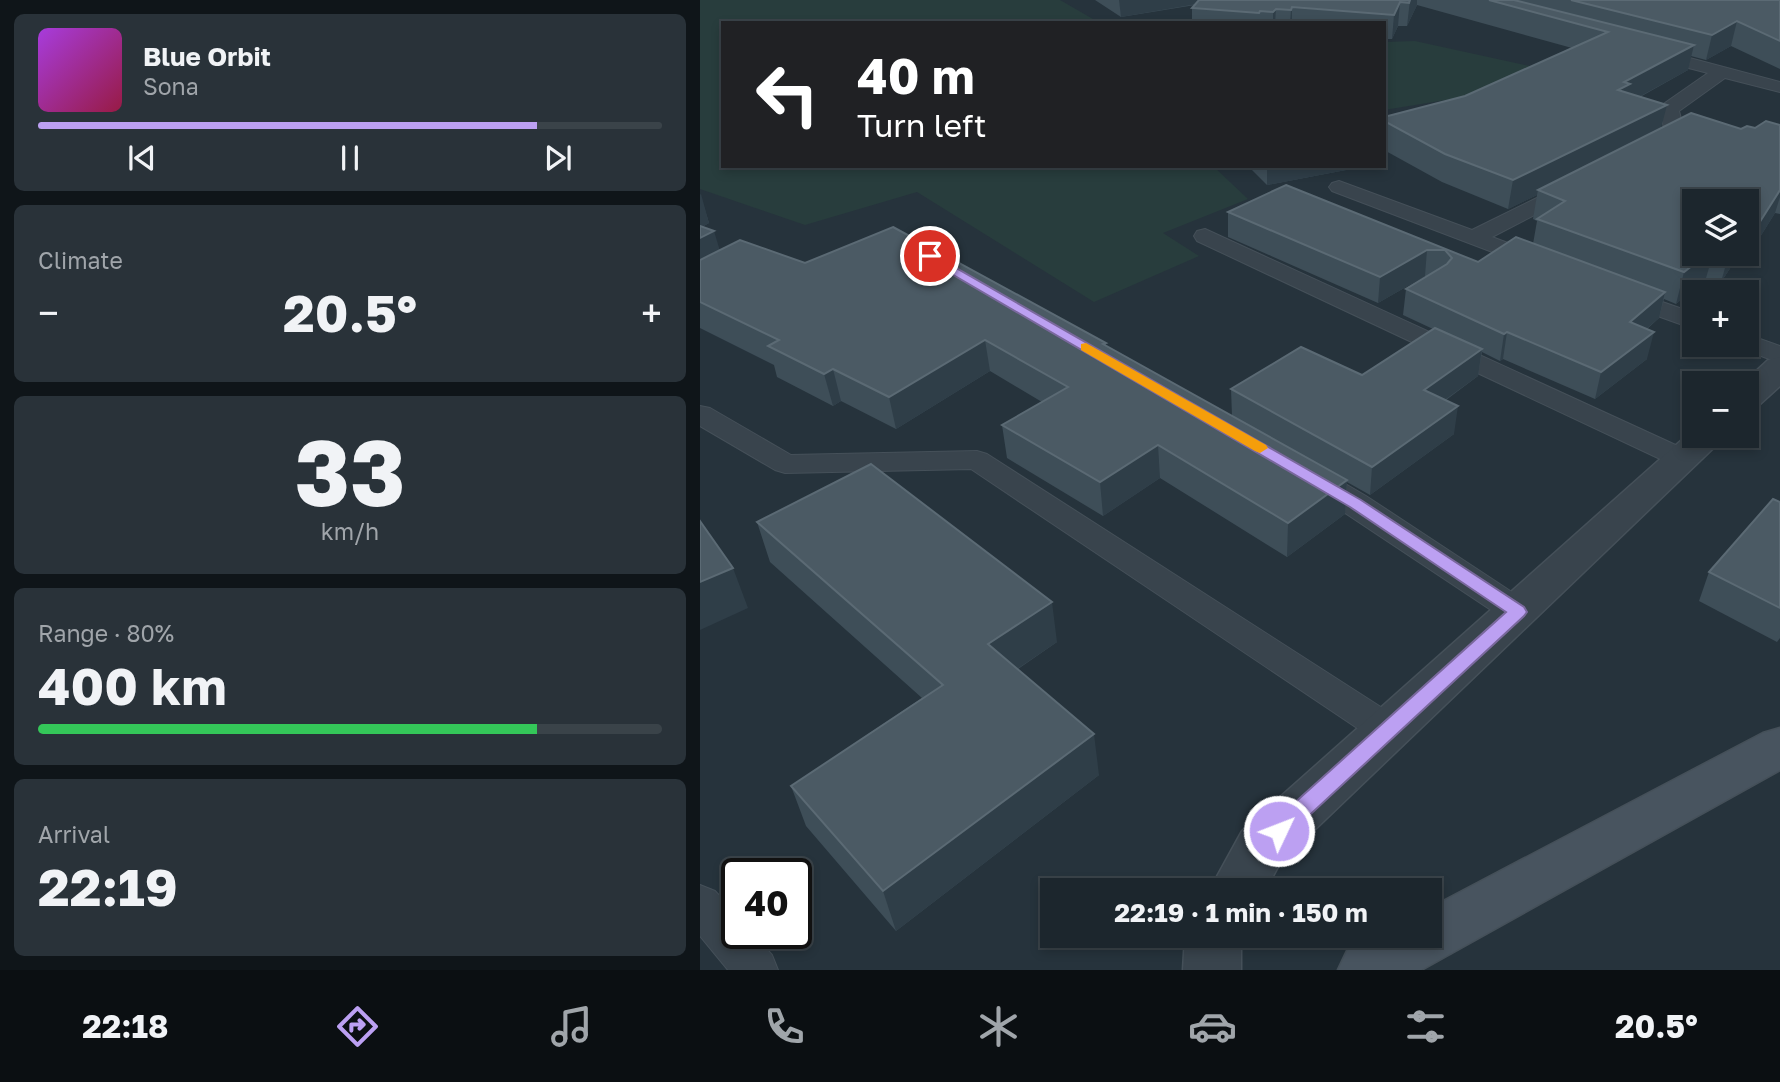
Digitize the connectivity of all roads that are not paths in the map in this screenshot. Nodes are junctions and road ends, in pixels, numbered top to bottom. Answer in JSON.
{"nodes":[{"id":1,"x":1629,"y":47,"type":"edge"},
{"id":2,"x":1721,"y":72,"type":"junction"},
{"id":3,"x":1780,"y":87,"type":"edge"},
{"id":4,"x":1639,"y":153,"type":"edge"},
{"id":5,"x":1592,"y":178,"type":"edge"},
{"id":6,"x":1339,"y":187,"type":"dead end"},
{"id":7,"x":1205,"y":236,"type":"dead end"},
{"id":8,"x":1474,"y":238,"type":"junction"},
{"id":9,"x":1551,"y":268,"type":"edge"},
{"id":10,"x":1603,"y":288,"type":"edge"},
{"id":11,"x":1400,"y":303,"type":"dead end"},
{"id":12,"x":1377,"y":317,"type":"junction"},
{"id":13,"x":1682,"y":318,"type":"edge"},
{"id":14,"x":1759,"y":347,"type":"edge"},
{"id":15,"x":1780,"y":355,"type":"edge"},
{"id":16,"x":1780,"y":367,"type":"edge"},
{"id":17,"x":1759,"y":387,"type":"edge"},
{"id":18,"x":700,"y":414,"type":"edge"},
{"id":19,"x":1682,"y":442,"type":"edge"},
{"id":20,"x":1696,"y":448,"type":"edge"},
{"id":21,"x":1284,"y":462,"type":"edge"},
{"id":22,"x":1518,"y":612,"type":"junction"},
{"id":23,"x":1388,"y":730,"type":"junction"},
{"id":24,"x":1780,"y":747,"type":"edge"},
{"id":25,"x":1243,"y":878,"type":"edge"},
{"id":26,"x":700,"y":904,"type":"edge"},
{"id":27,"x":1213,"y":948,"type":"edge"},
{"id":28,"x":756,"y":970,"type":"edge"},
{"id":29,"x":1212,"y":970,"type":"edge"},
{"id":30,"x":1367,"y":970,"type":"edge"}],
"edges":[{"from":1,"to":2,"type":"lane"},
{"from":2,"to":3,"type":"lane"},
{"from":2,"to":4,"type":"lane"},
{"from":5,"to":8,"type":"lane"},
{"from":6,"to":8,"type":"lane"},
{"from":7,"to":12,"type":"lane"},
{"from":8,"to":9,"type":"lane"},
{"from":10,"to":13,"type":"lane"},
{"from":11,"to":12,"type":"lane"},
{"from":12,"to":19,"type":"lane"},
{"from":14,"to":15,"type":"lane"},
{"from":16,"to":17,"type":"street"},
{"from":18,"to":23,"type":"lane"},
{"from":20,"to":22,"type":"street"},
{"from":21,"to":22,"type":"lane"},
{"from":22,"to":23,"type":"street"},
{"from":23,"to":25,"type":"street"},
{"from":24,"to":30,"type":"main road"},
{"from":26,"to":28,"type":"lane"},
{"from":27,"to":29,"type":"street"}]}
